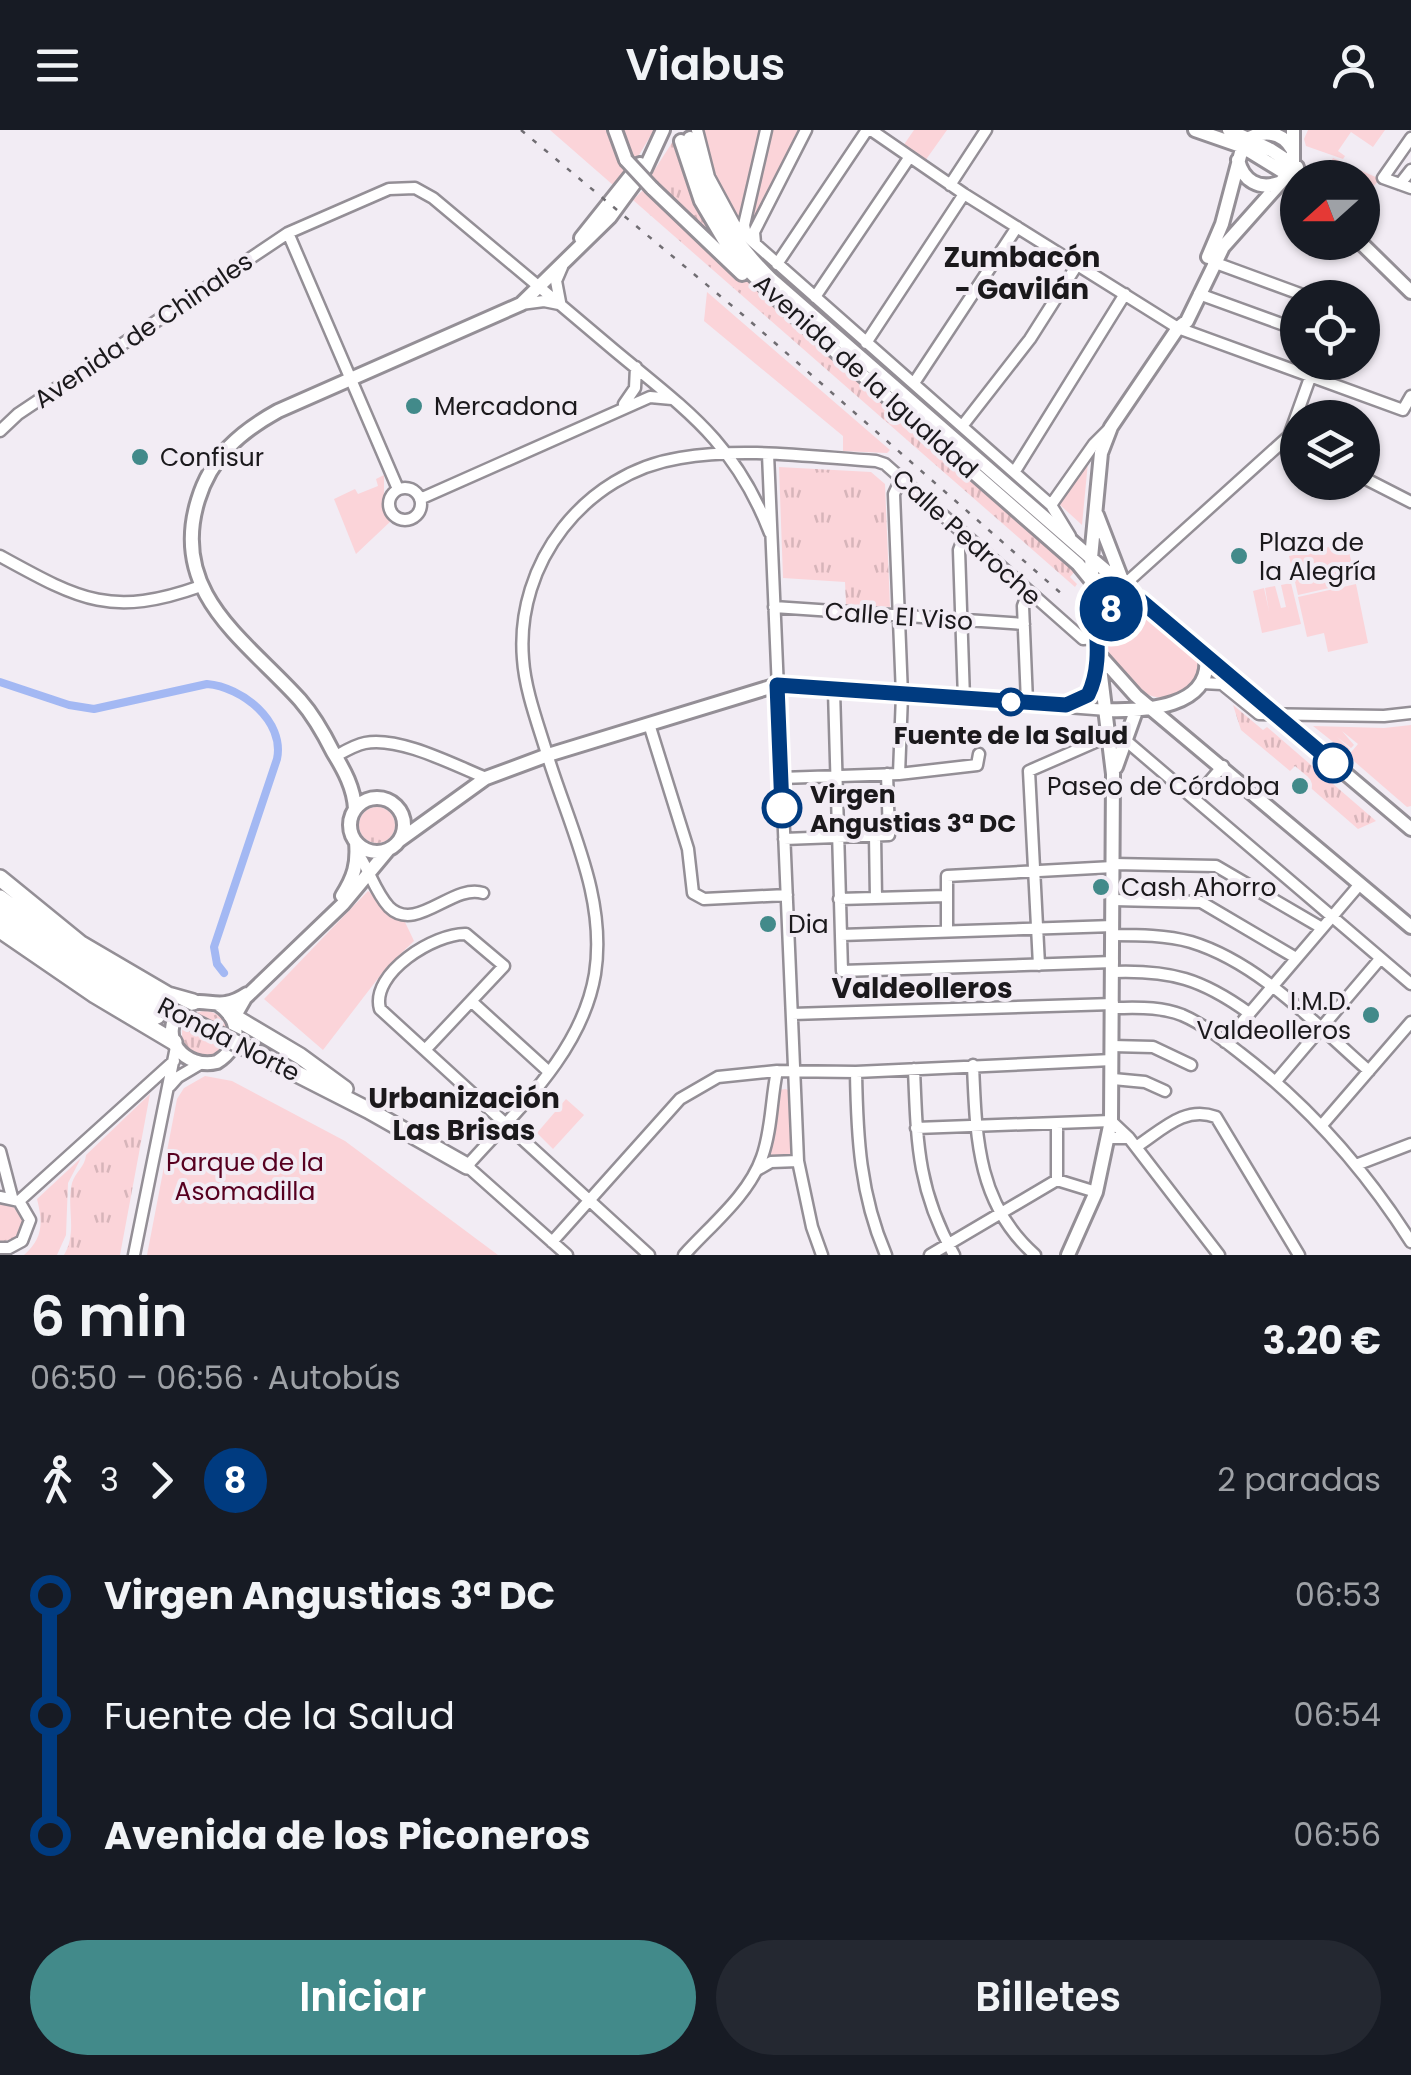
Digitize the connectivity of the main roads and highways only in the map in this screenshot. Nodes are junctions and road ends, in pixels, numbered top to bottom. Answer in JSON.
{"nodes":[{"id":1,"x":615,"y":130,"type":"edge"},
{"id":2,"x":1195,"y":130,"type":"edge"},
{"id":3,"x":1264,"y":130,"type":"edge"},
{"id":4,"x":1293,"y":130,"type":"edge"},
{"id":5,"x":1228,"y":135,"type":"edge"},
{"id":6,"x":661,"y":136,"type":"edge"},
{"id":7,"x":689,"y":136,"type":"edge"},
{"id":8,"x":1241,"y":152,"type":"junction"},
{"id":9,"x":1288,"y":160,"type":"edge"},
{"id":10,"x":1292,"y":160,"type":"edge"},
{"id":11,"x":1280,"y":166,"type":"edge"},
{"id":12,"x":1280,"y":177,"type":"edge"},
{"id":13,"x":1280,"y":182,"type":"edge"},
{"id":14,"x":1380,"y":252,"type":"edge"},
{"id":15,"x":1378,"y":260,"type":"edge"},
{"id":16,"x":1411,"y":282,"type":"edge"},
{"id":17,"x":1411,"y":292,"type":"edge"},
{"id":18,"x":795,"y":316,"type":"junction"},
{"id":19,"x":1178,"y":328,"type":"junction"},
{"id":20,"x":1096,"y":512,"type":"junction"},
{"id":21,"x":1091,"y":558,"type":"junction"},
{"id":22,"x":1092,"y":582,"type":"junction"},
{"id":23,"x":1124,"y":585,"type":"junction"},
{"id":24,"x":1140,"y":600,"type":"junction"},
{"id":25,"x":1097,"y":638,"type":"junction"},
{"id":26,"x":1206,"y":656,"type":"junction"},
{"id":27,"x":777,"y":685,"type":"road end"},
{"id":28,"x":1152,"y":708,"type":"junction"},
{"id":29,"x":1107,"y":710,"type":"junction"},
{"id":30,"x":1136,"y":711,"type":"junction"},
{"id":31,"x":1114,"y":774,"type":"junction"},
{"id":32,"x":347,"y":778,"type":"junction"},
{"id":33,"x":373,"y":798,"type":"junction"},
{"id":34,"x":355,"y":809,"type":"junction"},
{"id":35,"x":400,"y":809,"type":"junction"},
{"id":36,"x":432,"y":815,"type":"junction"},
{"id":37,"x":1411,"y":829,"type":"edge"},
{"id":38,"x":400,"y":840,"type":"junction"},
{"id":39,"x":357,"y":847,"type":"junction"},
{"id":40,"x":388,"y":850,"type":"junction"},
{"id":41,"x":0,"y":878,"type":"edge"},
{"id":42,"x":0,"y":898,"type":"edge"},
{"id":43,"x":0,"y":913,"type":"edge"},
{"id":44,"x":323,"y":922,"type":"junction"},
{"id":45,"x":1411,"y":927,"type":"edge"},
{"id":46,"x":0,"y":930,"type":"edge"},
{"id":47,"x":250,"y":992,"type":"junction"},
{"id":48,"x":193,"y":1002,"type":"junction"},
{"id":49,"x":160,"y":1011,"type":"junction"},
{"id":50,"x":230,"y":1016,"type":"junction"},
{"id":51,"x":175,"y":1050,"type":"junction"},
{"id":52,"x":368,"y":1110,"type":"junction"},
{"id":53,"x":467,"y":1166,"type":"road end"},
{"id":54,"x":1068,"y":1255,"type":"edge"}],
"edges":[{"from":1,"to":18,"type":"main road","bridge":true},
{"from":2,"to":5,"type":"main road"},
{"from":3,"to":8,"type":"main road"},
{"from":3,"to":9,"type":"main road"},
{"from":4,"to":10,"type":"main road"},
{"from":5,"to":8,"type":"main road"},
{"from":5,"to":8,"type":"main road"},
{"from":6,"to":32,"type":"main road"},
{"from":7,"to":18,"type":"main road","name":"Avenida de la Igualdad"},
{"from":7,"to":21,"type":"main road","name":"Avenida de la Igualdad"},
{"from":8,"to":11,"type":"main road"},
{"from":8,"to":12,"type":"main road"},
{"from":8,"to":19,"type":"main road"},
{"from":13,"to":19,"type":"main road"},
{"from":14,"to":16,"type":"main road"},
{"from":15,"to":17,"type":"main road"},
{"from":18,"to":22,"type":"main road","name":"Avenida de la Igualdad"},
{"from":19,"to":20,"type":"main road"},
{"from":20,"to":21,"type":"main road"},
{"from":20,"to":23,"type":"main road"},
{"from":21,"to":22,"type":"main road"},
{"from":21,"to":23,"type":"main road","name":"Avenida de la Igualdad"},
{"from":22,"to":25,"type":"main road"},
{"from":23,"to":24,"type":"main road","name":"Avenida de la Igualdad"},
{"from":24,"to":25,"type":"main road"},
{"from":24,"to":26,"type":"main road"},
{"from":25,"to":28,"type":"main road"},
{"from":25,"to":29,"type":"main road"},
{"from":26,"to":28,"type":"main road"},
{"from":26,"to":37,"type":"main road"},
{"from":27,"to":36,"type":"main road"},
{"from":28,"to":30,"type":"main road"},
{"from":28,"to":45,"type":"main road"},
{"from":29,"to":30,"type":"main road"},
{"from":29,"to":31,"type":"main road"},
{"from":30,"to":31,"type":"main road"},
{"from":31,"to":54,"type":"main road"},
{"from":32,"to":33,"type":"main road"},
{"from":32,"to":34,"type":"main road"},
{"from":33,"to":34,"type":"main road"},
{"from":33,"to":35,"type":"main road"},
{"from":34,"to":39,"type":"main road"},
{"from":35,"to":36,"type":"main road"},
{"from":35,"to":38,"type":"main road"},
{"from":36,"to":38,"type":"main road"},
{"from":38,"to":40,"type":"main road"},
{"from":39,"to":40,"type":"main road"},
{"from":39,"to":44,"type":"main road"},
{"from":40,"to":44,"type":"main road"},
{"from":41,"to":48,"type":"highway"},
{"from":42,"to":49,"type":"highway","name":"Ronda Norte"},
{"from":43,"to":49,"type":"highway","name":"Ronda Norte"},
{"from":44,"to":47,"type":"main road"},
{"from":46,"to":51,"type":"highway"},
{"from":47,"to":50,"type":"main road"},
{"from":47,"to":50,"type":"main road"},
{"from":48,"to":50,"type":"main road"},
{"from":48,"to":51,"type":"main road"},
{"from":49,"to":52,"type":"highway","name":"Ronda Norte","bridge":true},
{"from":50,"to":51,"type":"main road"},
{"from":50,"to":52,"type":"highway"},
{"from":52,"to":53,"type":"highway","name":"Ronda Norte"}]}
